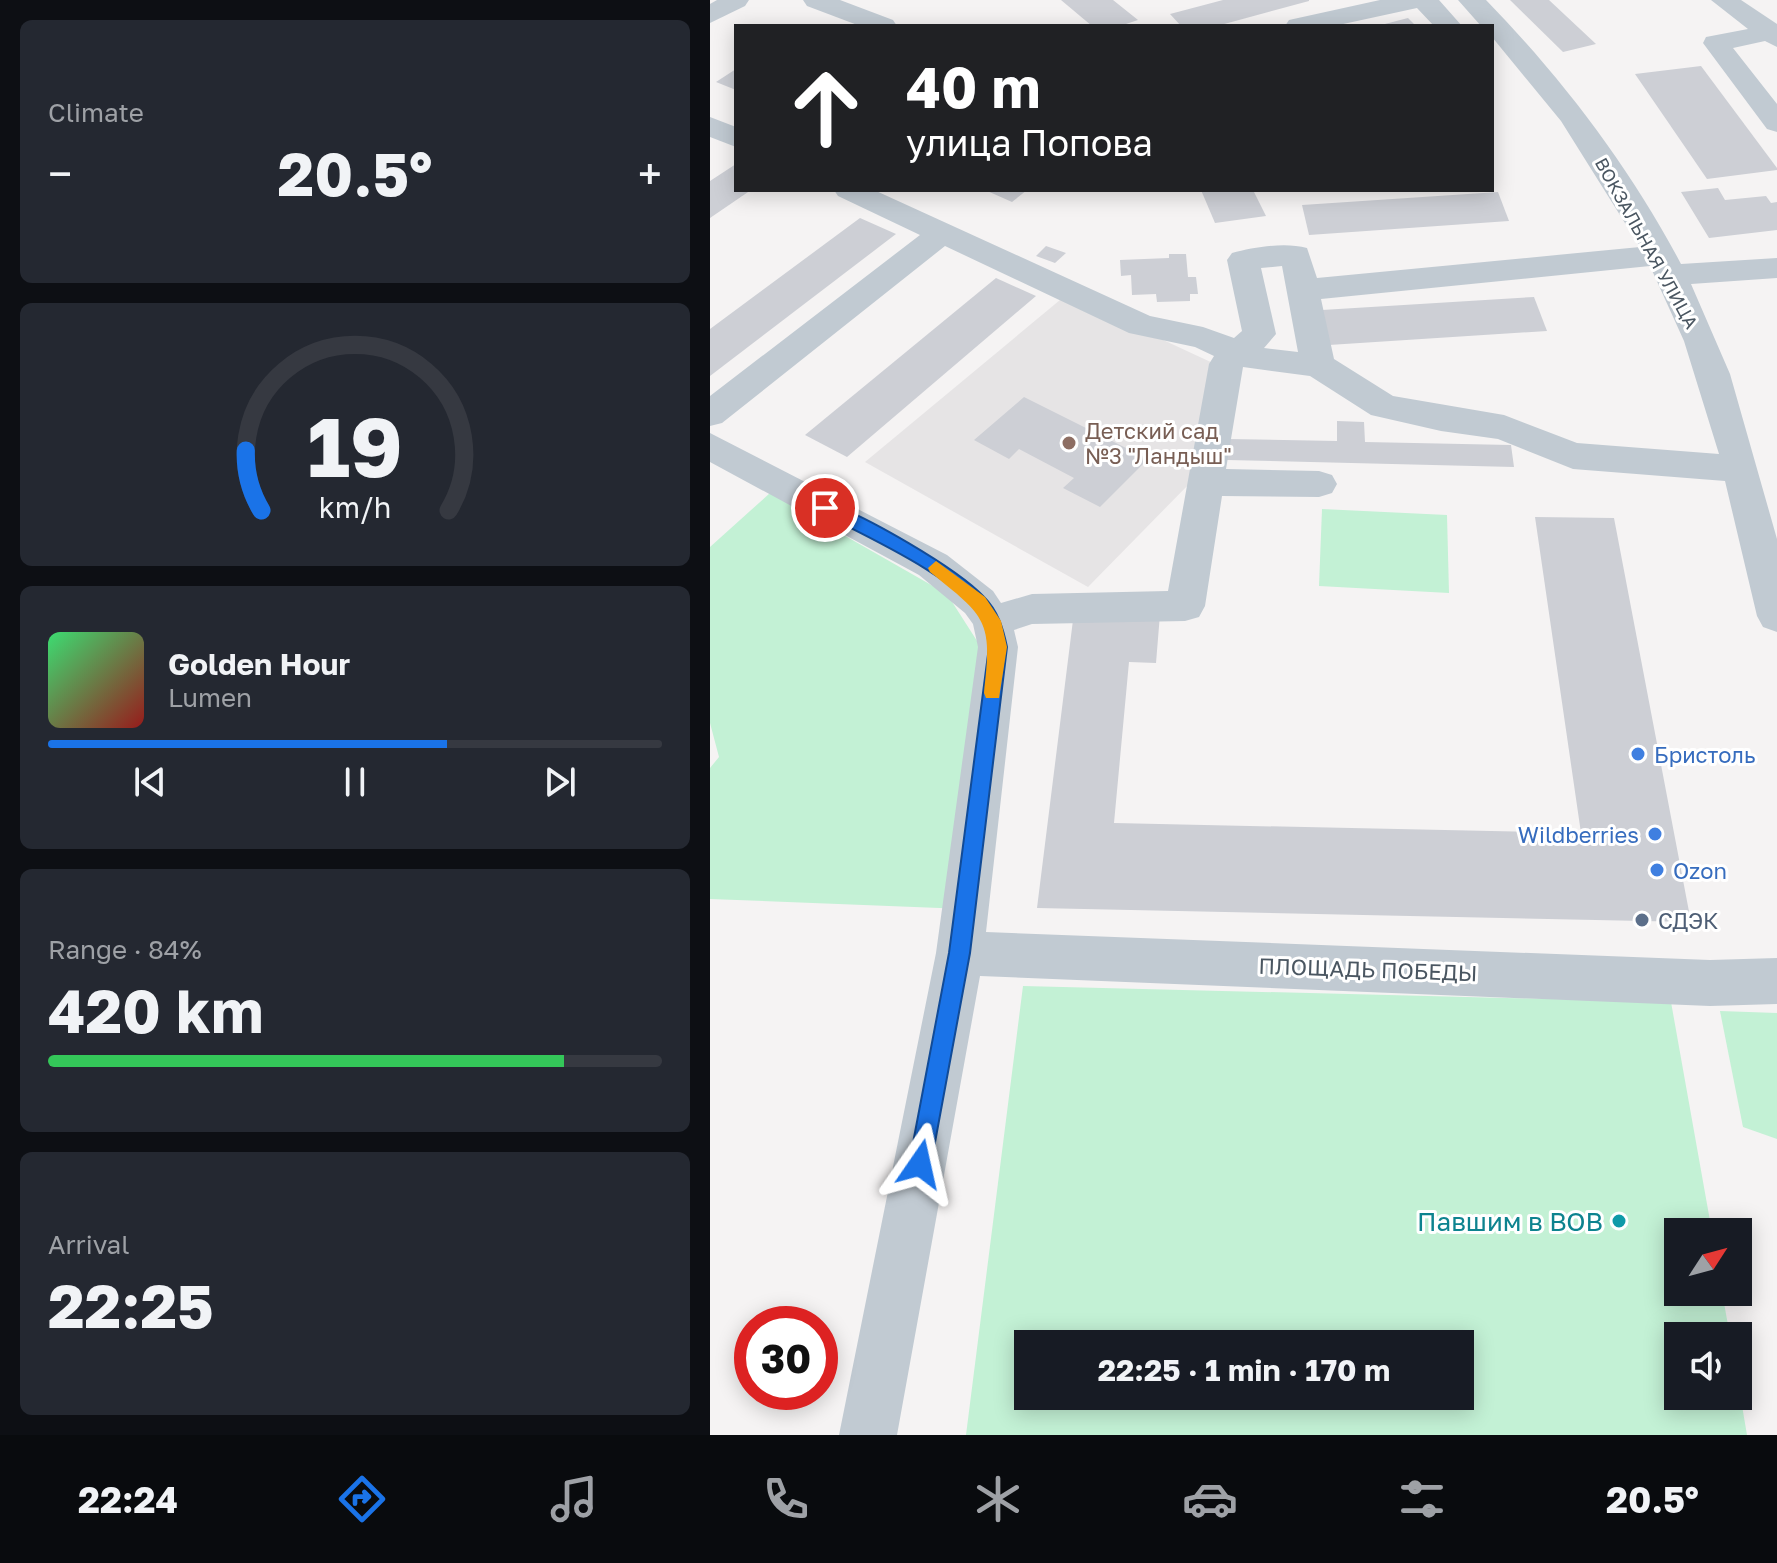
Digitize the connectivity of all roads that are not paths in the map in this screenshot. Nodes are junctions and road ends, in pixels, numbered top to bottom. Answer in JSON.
{"nodes":[{"id":1,"x":736,"y":0,"type":"edge"},
{"id":2,"x":816,"y":0,"type":"edge"},
{"id":3,"x":879,"y":0,"type":"edge"},
{"id":4,"x":1416,"y":0,"type":"edge"},
{"id":5,"x":1424,"y":0,"type":"edge"},
{"id":6,"x":1471,"y":0,"type":"edge"},
{"id":7,"x":1724,"y":0,"type":"edge"},
{"id":8,"x":710,"y":15,"type":"edge"},
{"id":9,"x":855,"y":15,"type":"junction"},
{"id":10,"x":879,"y":24,"type":"edge"},
{"id":11,"x":1307,"y":24,"type":"edge"},
{"id":12,"x":1447,"y":24,"type":"edge"},
{"id":13,"x":1494,"y":24,"type":"edge"},
{"id":14,"x":1494,"y":24,"type":"edge"},
{"id":15,"x":1774,"y":35,"type":"edge"},
{"id":16,"x":1494,"y":60,"type":"edge"},
{"id":17,"x":1538,"y":70,"type":"junction"},
{"id":18,"x":1777,"y":123,"type":"edge"},
{"id":19,"x":710,"y":126,"type":"edge"},
{"id":20,"x":734,"y":137,"type":"edge"},
{"id":21,"x":853,"y":192,"type":"edge"},
{"id":22,"x":942,"y":233,"type":"junction"},
{"id":23,"x":1663,"y":265,"type":"junction"},
{"id":24,"x":1777,"y":268,"type":"edge"},
{"id":25,"x":1303,"y":290,"type":"junction"},
{"id":26,"x":1236,"y":352,"type":"junction"},
{"id":27,"x":1318,"y":365,"type":"junction"},
{"id":28,"x":710,"y":414,"type":"edge"},
{"id":29,"x":710,"y":446,"type":"edge"},
{"id":30,"x":1739,"y":469,"type":"junction"},
{"id":31,"x":1206,"y":482,"type":"junction"},
{"id":32,"x":1319,"y":484,"type":"dead end"},
{"id":33,"x":1777,"y":616,"type":"edge"},
{"id":34,"x":992,"y":621,"type":"junction"},
{"id":35,"x":960,"y":953,"type":"junction"},
{"id":36,"x":1777,"y":981,"type":"edge"},
{"id":37,"x":868,"y":1435,"type":"edge"}],
"edges":[{"from":1,"to":8,"type":"street"},
{"from":2,"to":9,"type":"street"},
{"from":3,"to":9,"type":"street"},
{"from":4,"to":11,"type":"street"},
{"from":5,"to":12,"type":"street"},
{"from":6,"to":13,"type":"street","name":"ВОКЗАЛЬНАЯ УЛИЦА"},
{"from":7,"to":15,"type":"street"},
{"from":9,"to":10,"type":"street"},
{"from":14,"to":17,"type":"street","name":"ВОКЗАЛЬНАЯ УЛИЦА"},
{"from":15,"to":18,"type":"street"},
{"from":16,"to":17,"type":"street"},
{"from":17,"to":23,"type":"street","name":"ВОКЗАЛЬНАЯ УЛИЦА"},
{"from":19,"to":20,"type":"street"},
{"from":21,"to":22,"type":"street"},
{"from":22,"to":26,"type":"street"},
{"from":22,"to":28,"type":"street"},
{"from":23,"to":24,"type":"street"},
{"from":23,"to":25,"type":"street"},
{"from":23,"to":30,"type":"street","name":"ВОКЗАЛЬНАЯ УЛИЦА"},
{"from":25,"to":26,"type":"street"},
{"from":25,"to":27,"type":"street"},
{"from":26,"to":27,"type":"street"},
{"from":26,"to":31,"type":"street"},
{"from":27,"to":30,"type":"street"},
{"from":29,"to":34,"type":"street"},
{"from":30,"to":33,"type":"street","name":"ВОКЗАЛЬНАЯ УЛИЦА"},
{"from":31,"to":32,"type":"street"},
{"from":31,"to":34,"type":"street"},
{"from":34,"to":35,"type":"street"},
{"from":35,"to":36,"type":"street","name":"ПЛОЩАДЬ ПОБЕДЫ"},
{"from":35,"to":37,"type":"street"}]}
